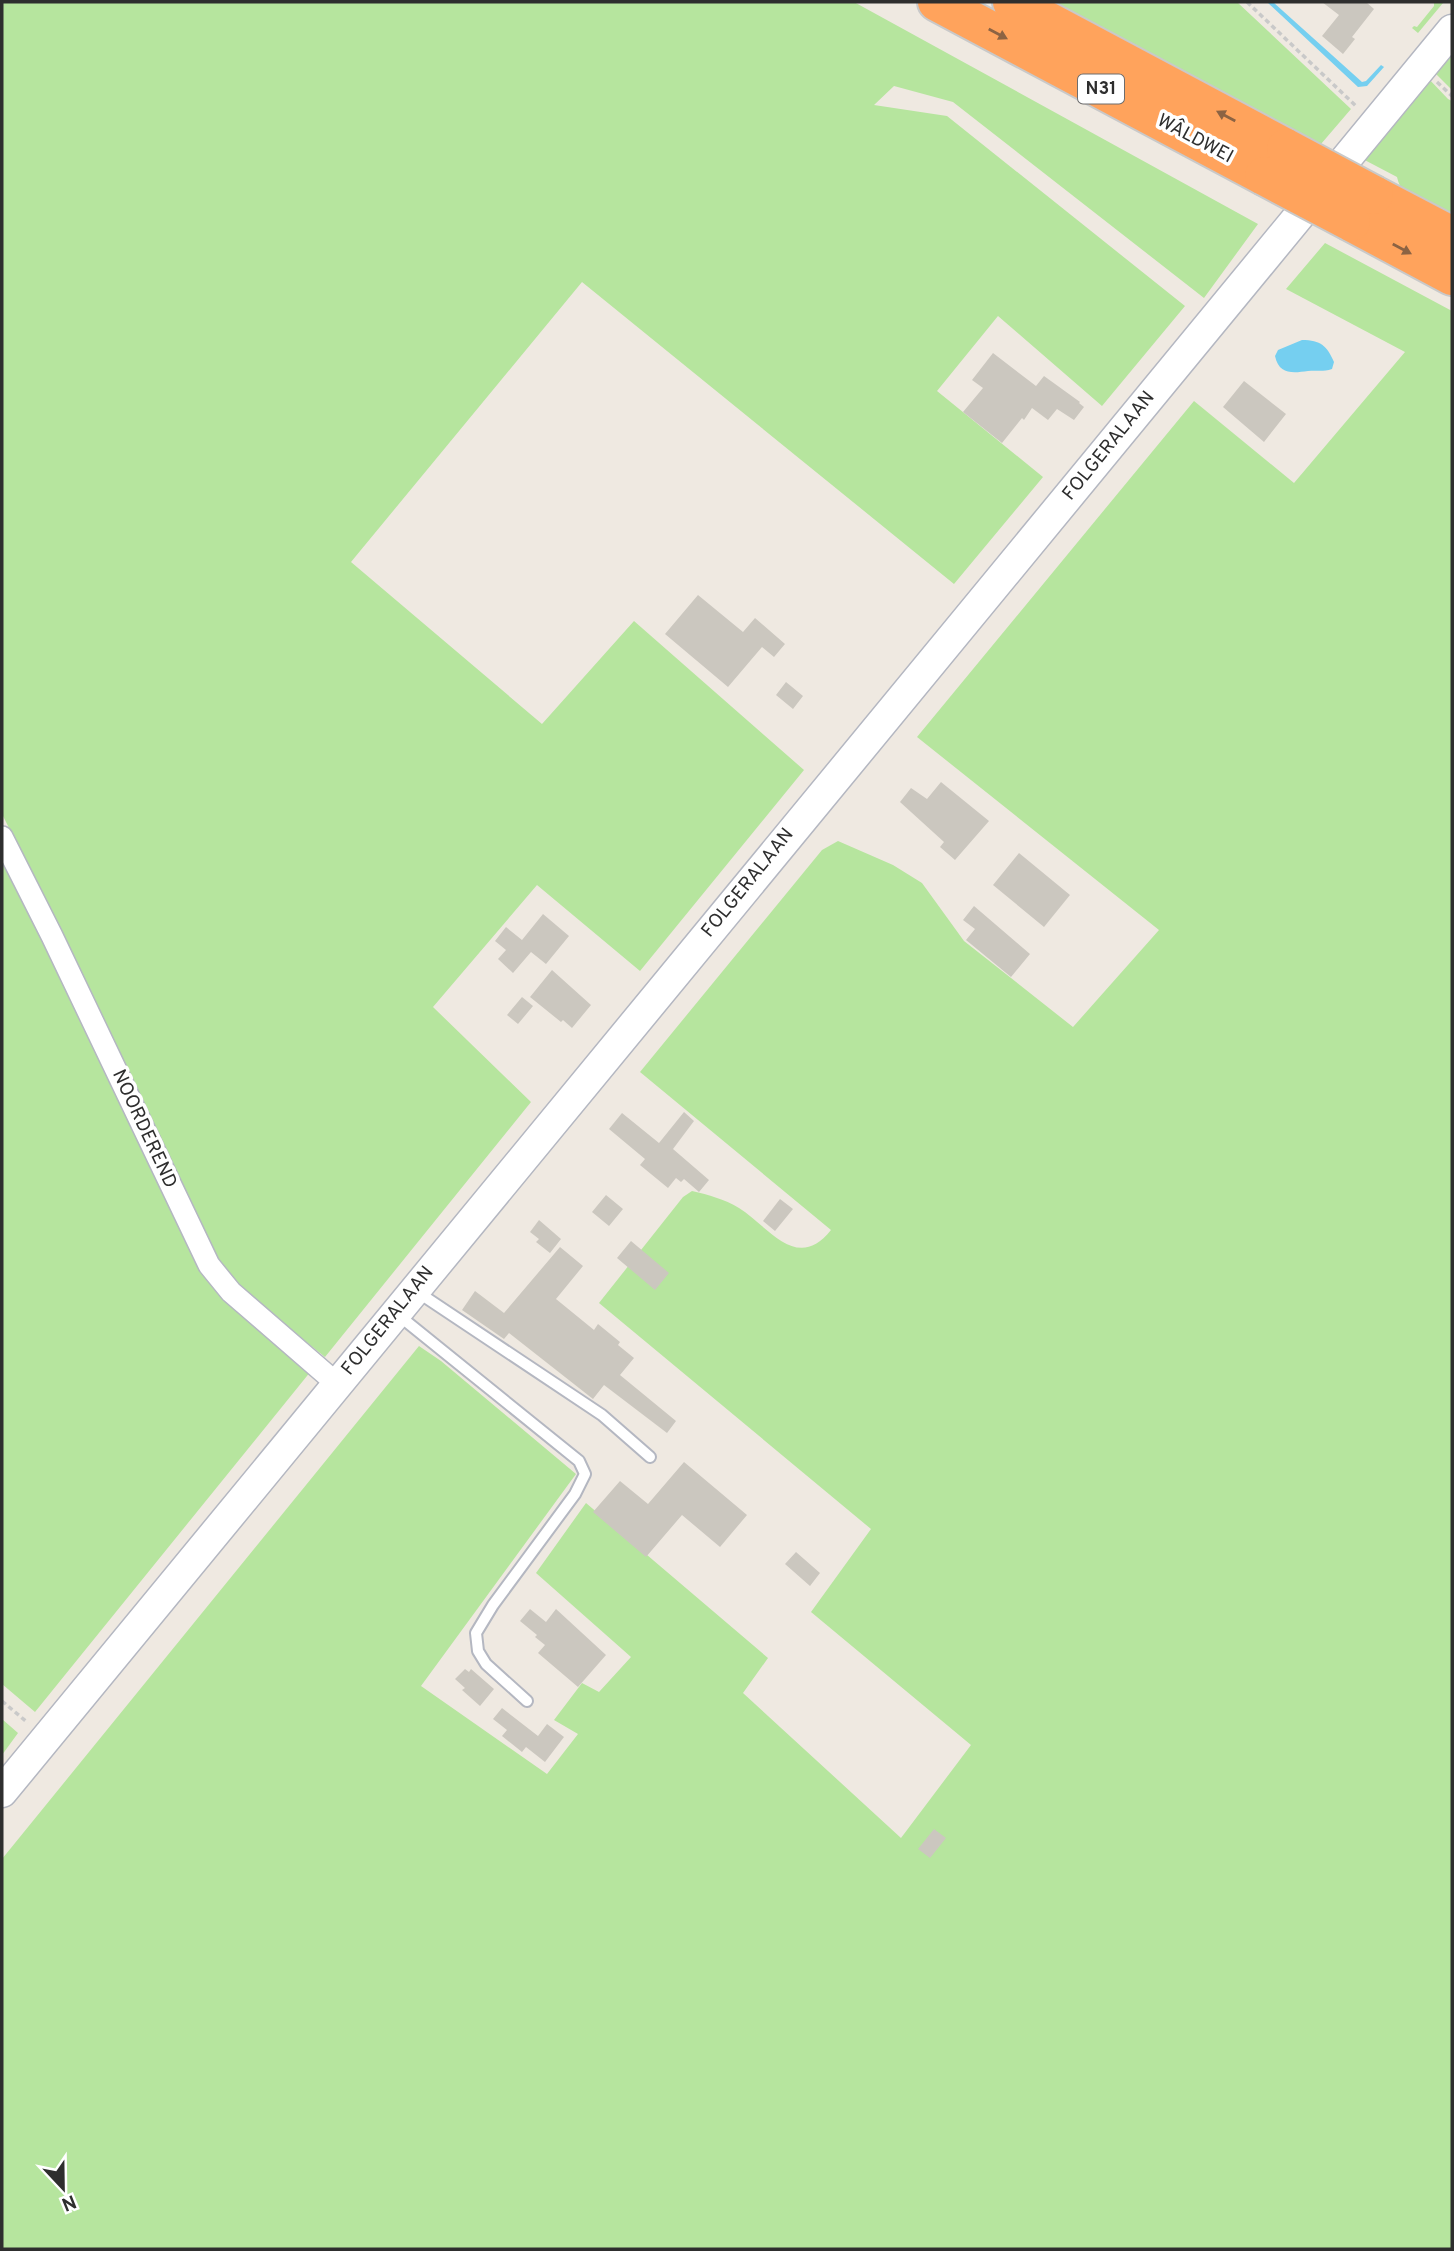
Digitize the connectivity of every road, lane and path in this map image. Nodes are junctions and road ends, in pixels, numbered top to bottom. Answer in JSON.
{"nodes":[{"id":1,"x":937,"y":2,"type":"edge"},
{"id":2,"x":1012,"y":2,"type":"edge"},
{"id":3,"x":1247,"y":2,"type":"edge"},
{"id":4,"x":1452,"y":30,"type":"edge"},
{"id":5,"x":1359,"y":108,"type":"dead end"},
{"id":6,"x":1275,"y":162,"type":"junction"},
{"id":7,"x":1362,"y":208,"type":"junction"},
{"id":8,"x":1452,"y":236,"type":"edge"},
{"id":9,"x":1452,"y":276,"type":"edge"},
{"id":10,"x":2,"y":836,"type":"edge"},
{"id":11,"x":413,"y":1289,"type":"junction"},
{"id":12,"x":395,"y":1312,"type":"junction"},
{"id":13,"x":336,"y":1384,"type":"junction"},
{"id":14,"x":650,"y":1457,"type":"dead end"},
{"id":15,"x":2,"y":1701,"type":"edge"},
{"id":16,"x":527,"y":1701,"type":"dead end"},
{"id":17,"x":46,"y":1738,"type":"junction"},
{"id":18,"x":2,"y":1792,"type":"edge"}],
"edges":[{"from":1,"to":6,"type":"highway","name":"WÂLDWEI","number":"N31","one_way":true},
{"from":6,"to":2,"type":"highway","name":"WÂLDWEI","number":"N31","one_way":true},
{"from":3,"to":5,"type":"path"},
{"from":4,"to":11,"type":"main road","name":"FOLGERALAAN"},
{"from":6,"to":7,"type":"highway","name":"WÂLDWEI","number":"N31","bridge":true},
{"from":7,"to":8,"type":"highway","name":"WÂLDWEI","number":"N31"},
{"from":7,"to":9,"type":"highway","name":"WÂLDWEI","number":"N31","one_way":true},
{"from":10,"to":13,"type":"street","name":"NOORDEREND"},
{"from":11,"to":12,"type":"main road","name":"FOLGERALAAN"},
{"from":11,"to":14,"type":"lane"},
{"from":12,"to":13,"type":"main road","name":"FOLGERALAAN"},
{"from":12,"to":16,"type":"lane"},
{"from":13,"to":17,"type":"main road","name":"FOLGERALAAN"},
{"from":15,"to":17,"type":"path"},
{"from":17,"to":18,"type":"main road","name":"FOLGERALAAN"}]}
